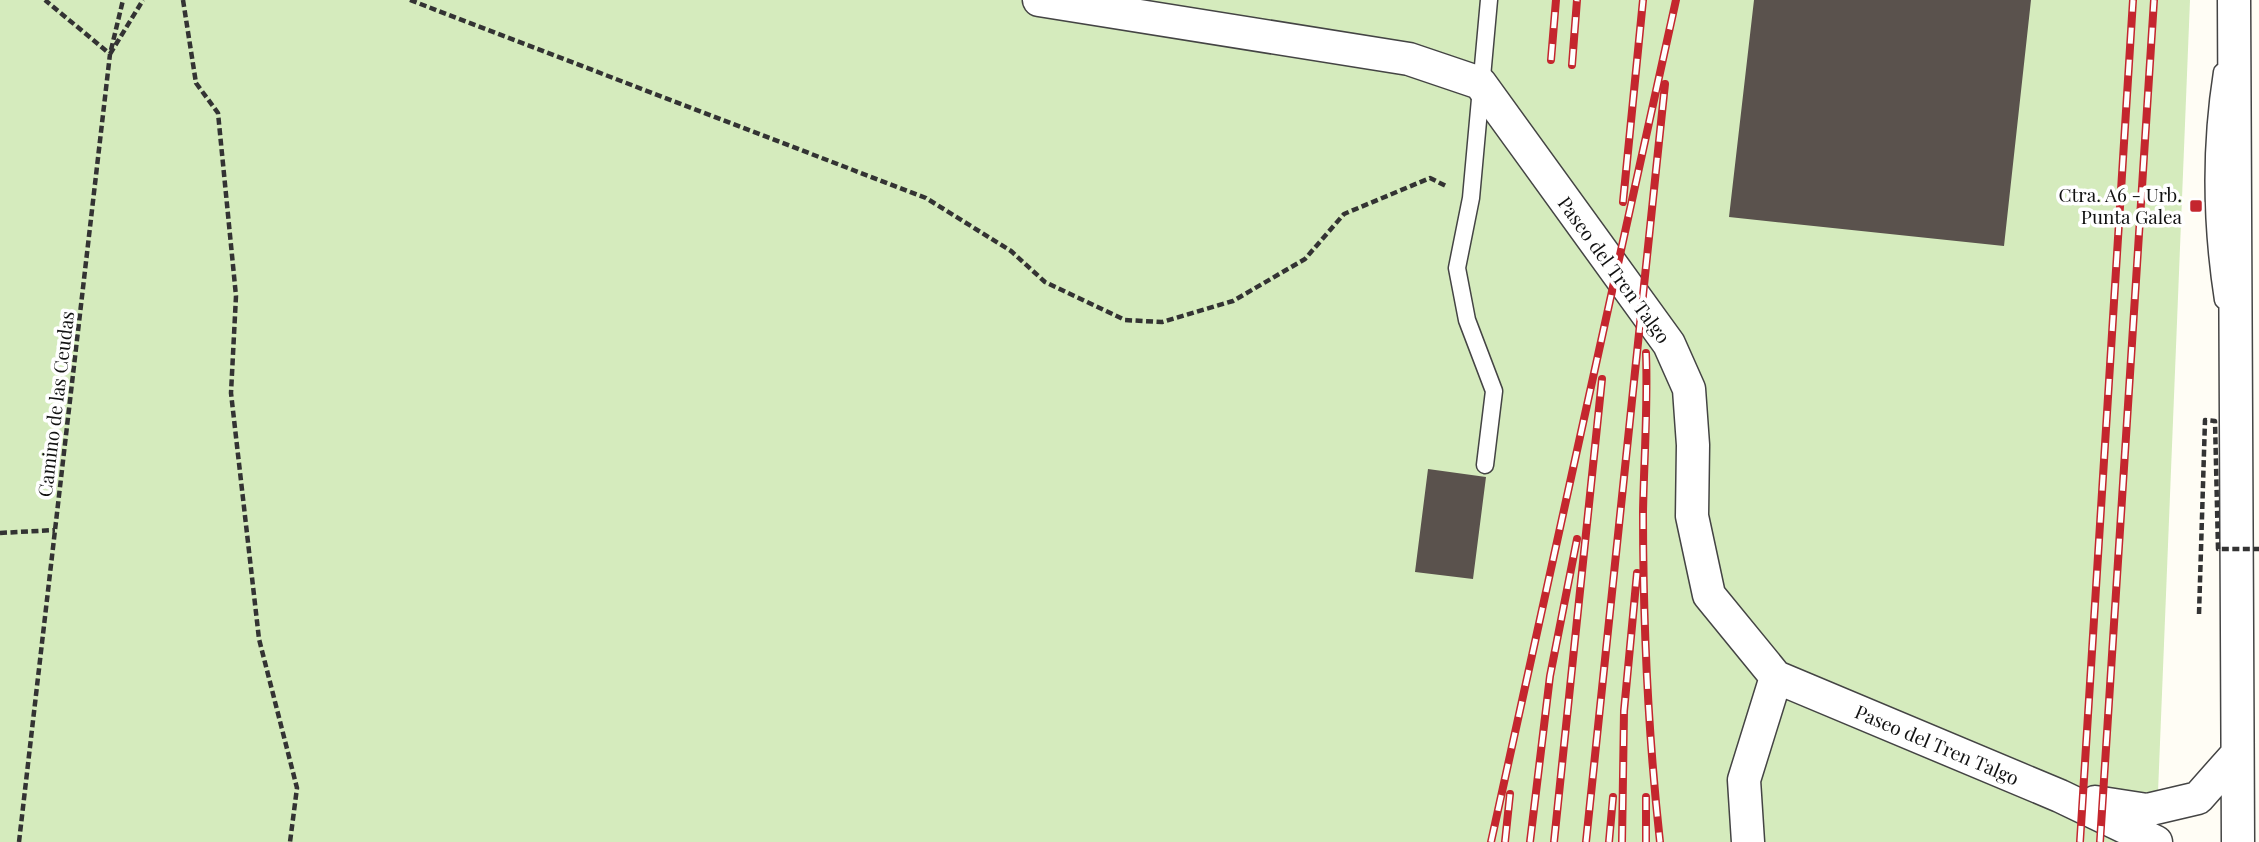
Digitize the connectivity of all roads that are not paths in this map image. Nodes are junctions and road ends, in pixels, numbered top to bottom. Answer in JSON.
{"nodes":[{"id":1,"x":1039,"y":0,"type":"edge"},
{"id":2,"x":1489,"y":0,"type":"edge"},
{"id":3,"x":2234,"y":0,"type":"edge"},
{"id":4,"x":1480,"y":83,"type":"junction"},
{"id":5,"x":1485,"y":465,"type":"dead end"},
{"id":6,"x":1776,"y":677,"type":"junction"},
{"id":7,"x":2237,"y":754,"type":"junction"},
{"id":8,"x":2060,"y":796,"type":"junction"},
{"id":9,"x":1748,"y":842,"type":"edge"},
{"id":10,"x":2156,"y":842,"type":"edge"},
{"id":11,"x":2238,"y":842,"type":"edge"}],
"edges":[{"from":1,"to":4,"type":"street"},
{"from":2,"to":4,"type":"lane"},
{"from":3,"to":7,"type":"street"},
{"from":4,"to":5,"type":"lane"},
{"from":4,"to":6,"type":"street","name":"Paseo del Tren Talgo"},
{"from":6,"to":8,"type":"street","name":"Paseo del Tren Talgo"},
{"from":6,"to":9,"type":"street"},
{"from":7,"to":8,"type":"street","name":"Paseo del Tren Talgo"},
{"from":7,"to":11,"type":"street"},
{"from":8,"to":10,"type":"street","name":"Paseo del Tren Talgo"}]}
